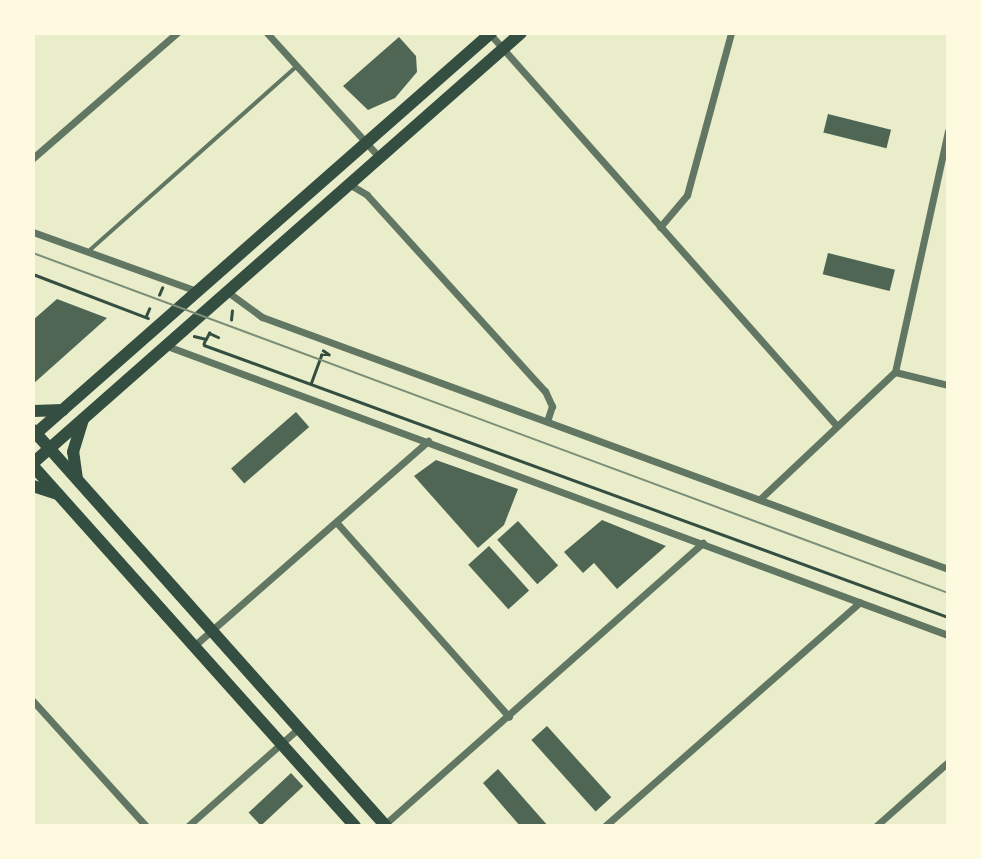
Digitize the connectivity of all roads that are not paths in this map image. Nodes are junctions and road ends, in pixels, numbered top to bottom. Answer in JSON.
{"nodes":[{"id":1,"x":177,"y":33,"type":"edge"},
{"id":2,"x":267,"y":33,"type":"edge"},
{"id":3,"x":521,"y":33,"type":"edge"},
{"id":4,"x":731,"y":33,"type":"edge"},
{"id":5,"x":490,"y":34,"type":"edge"},
{"id":6,"x":503,"y":49,"type":"junction"},
{"id":7,"x":298,"y":66,"type":"junction"},
{"id":8,"x":948,"y":131,"type":"edge"},
{"id":9,"x":366,"y":142,"type":"junction"},
{"id":10,"x":379,"y":157,"type":"junction"},
{"id":11,"x":33,"y":158,"type":"edge"},
{"id":12,"x":938,"y":170,"type":"junction"},
{"id":13,"x":948,"y":173,"type":"edge"},
{"id":14,"x":349,"y":184,"type":"junction"},
{"id":15,"x":660,"y":227,"type":"junction"},
{"id":16,"x":33,"y":232,"type":"edge"},
{"id":17,"x":89,"y":251,"type":"junction"},
{"id":18,"x":198,"y":291,"type":"junction"},
{"id":19,"x":229,"y":293,"type":"junction"},
{"id":20,"x":167,"y":346,"type":"junction"},
{"id":21,"x":895,"y":372,"type":"junction"},
{"id":22,"x":948,"y":385,"type":"edge"},
{"id":23,"x":64,"y":410,"type":"junction"},
{"id":24,"x":33,"y":411,"type":"edge"},
{"id":25,"x":548,"y":418,"type":"junction"},
{"id":26,"x":83,"y":420,"type":"junction"},
{"id":27,"x":836,"y":425,"type":"junction"},
{"id":28,"x":34,"y":433,"type":"edge"},
{"id":29,"x":428,"y":441,"type":"junction"},
{"id":30,"x":50,"y":449,"type":"junction"},
{"id":31,"x":33,"y":464,"type":"edge"},
{"id":32,"x":77,"y":479,"type":"junction"},
{"id":33,"x":33,"y":486,"type":"edge"},
{"id":34,"x":58,"y":494,"type":"junction"},
{"id":35,"x":760,"y":499,"type":"junction"},
{"id":36,"x":337,"y":523,"type":"junction"},
{"id":37,"x":703,"y":542,"type":"junction"},
{"id":38,"x":948,"y":569,"type":"edge"},
{"id":39,"x":860,"y":602,"type":"junction"},
{"id":40,"x":213,"y":629,"type":"junction"},
{"id":41,"x":948,"y":635,"type":"edge"},
{"id":42,"x":195,"y":645,"type":"junction"},
{"id":43,"x":33,"y":701,"type":"edge"},
{"id":44,"x":509,"y":717,"type":"junction"},
{"id":45,"x":300,"y":727,"type":"junction"},
{"id":46,"x":283,"y":743,"type":"junction"},
{"id":47,"x":948,"y":762,"type":"edge"},
{"id":48,"x":384,"y":825,"type":"edge"},
{"id":49,"x":146,"y":826,"type":"edge"},
{"id":50,"x":188,"y":826,"type":"edge"},
{"id":51,"x":355,"y":826,"type":"edge"},
{"id":52,"x":605,"y":826,"type":"edge"},
{"id":53,"x":876,"y":826,"type":"edge"}],
"edges":[{"from":1,"to":11,"type":"street"},
{"from":2,"to":7,"type":"street"},
{"from":3,"to":6,"type":"main road"},
{"from":4,"to":15,"type":"street"},
{"from":5,"to":6,"type":"street"},
{"from":5,"to":9,"type":"main road"},
{"from":6,"to":10,"type":"main road"},
{"from":6,"to":15,"type":"street"},
{"from":7,"to":9,"type":"street"},
{"from":7,"to":17,"type":"lane"},
{"from":8,"to":12,"type":"street"},
{"from":9,"to":10,"type":"street"},
{"from":9,"to":18,"type":"main road"},
{"from":10,"to":14,"type":"main road"},
{"from":12,"to":13,"type":"street"},
{"from":12,"to":21,"type":"street"},
{"from":14,"to":19,"type":"main road"},
{"from":14,"to":25,"type":"street"},
{"from":15,"to":27,"type":"street"},
{"from":16,"to":17,"type":"street"},
{"from":17,"to":18,"type":"street"},
{"from":18,"to":23,"type":"main road"},
{"from":19,"to":20,"type":"main road"},
{"from":19,"to":25,"type":"street"},
{"from":20,"to":26,"type":"main road"},
{"from":20,"to":29,"type":"street"},
{"from":21,"to":22,"type":"street"},
{"from":21,"to":27,"type":"street"},
{"from":23,"to":24,"type":"main road"},
{"from":23,"to":28,"type":"main road"},
{"from":25,"to":35,"type":"street"},
{"from":26,"to":30,"type":"main road"},
{"from":26,"to":32,"type":"main road"},
{"from":27,"to":35,"type":"street"},
{"from":28,"to":30,"type":"main road"},
{"from":29,"to":36,"type":"street"},
{"from":29,"to":37,"type":"street"},
{"from":30,"to":31,"type":"main road"},
{"from":30,"to":32,"type":"main road"},
{"from":31,"to":34,"type":"main road"},
{"from":32,"to":40,"type":"main road"},
{"from":33,"to":34,"type":"main road"},
{"from":34,"to":42,"type":"main road"},
{"from":35,"to":38,"type":"street"},
{"from":36,"to":40,"type":"street"},
{"from":36,"to":44,"type":"street"},
{"from":37,"to":39,"type":"street"},
{"from":37,"to":44,"type":"street"},
{"from":39,"to":41,"type":"street"},
{"from":39,"to":52,"type":"street"},
{"from":40,"to":42,"type":"street"},
{"from":40,"to":45,"type":"main road"},
{"from":42,"to":46,"type":"main road"},
{"from":43,"to":49,"type":"street"},
{"from":44,"to":48,"type":"street"},
{"from":45,"to":46,"type":"street"},
{"from":45,"to":48,"type":"main road"},
{"from":46,"to":50,"type":"street"},
{"from":46,"to":51,"type":"main road"},
{"from":47,"to":53,"type":"street"}]}
